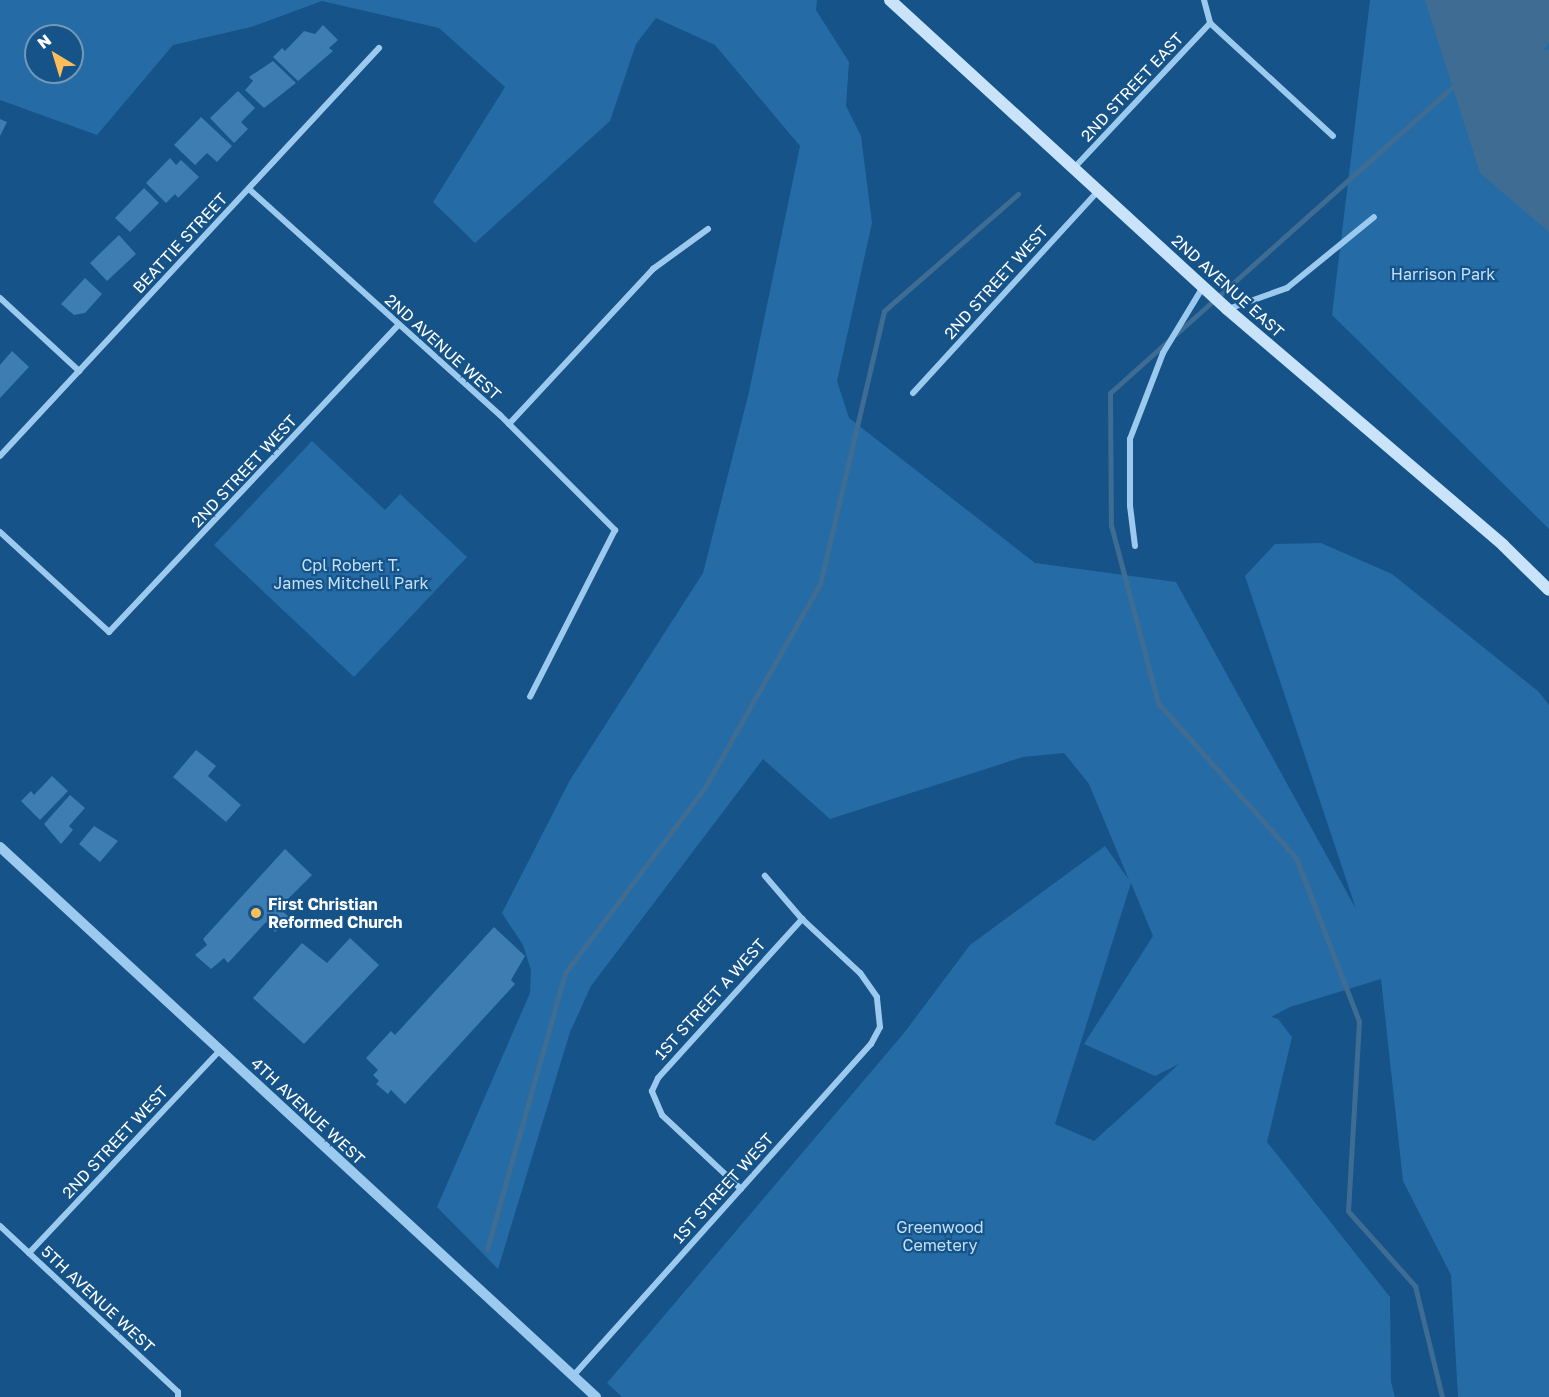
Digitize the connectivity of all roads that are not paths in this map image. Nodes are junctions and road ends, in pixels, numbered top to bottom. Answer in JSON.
{"nodes":[{"id":1,"x":890,"y":0,"type":"edge"},
{"id":2,"x":1204,"y":0,"type":"edge"},
{"id":3,"x":1210,"y":23,"type":"junction"},
{"id":4,"x":379,"y":48,"type":"dead end"},
{"id":5,"x":1334,"y":136,"type":"dead end"},
{"id":6,"x":1074,"y":168,"type":"junction"},
{"id":7,"x":249,"y":189,"type":"junction"},
{"id":8,"x":1099,"y":190,"type":"junction"},
{"id":9,"x":1374,"y":217,"type":"dead end"},
{"id":10,"x":708,"y":229,"type":"dead end"},
{"id":11,"x":1203,"y":287,"type":"junction"},
{"id":12,"x":0,"y":298,"type":"edge"},
{"id":13,"x":1227,"y":309,"type":"junction"},
{"id":14,"x":398,"y":326,"type":"junction"},
{"id":15,"x":79,"y":371,"type":"junction"},
{"id":16,"x":913,"y":393,"type":"dead end"},
{"id":17,"x":509,"y":424,"type":"junction"},
{"id":18,"x":0,"y":456,"type":"edge"},
{"id":19,"x":0,"y":532,"type":"edge"},
{"id":20,"x":1135,"y":546,"type":"dead end"},
{"id":21,"x":1549,"y":590,"type":"edge"},
{"id":22,"x":530,"y":697,"type":"dead end"},
{"id":23,"x":0,"y":847,"type":"edge"},
{"id":24,"x":765,"y":876,"type":"dead end"},
{"id":25,"x":802,"y":919,"type":"junction"},
{"id":26,"x":220,"y":1050,"type":"junction"},
{"id":27,"x":741,"y":1189,"type":"junction"},
{"id":28,"x":0,"y":1226,"type":"edge"},
{"id":29,"x":29,"y":1253,"type":"junction"},
{"id":30,"x":573,"y":1376,"type":"junction"},
{"id":31,"x":178,"y":1395,"type":"edge"},
{"id":32,"x":596,"y":1397,"type":"edge"}],
"edges":[{"from":1,"to":6,"type":"main road","name":"2ND AVENUE EAST"},
{"from":2,"to":3,"type":"street"},
{"from":3,"to":5,"type":"street"},
{"from":3,"to":6,"type":"street","name":"2ND STREET EAST"},
{"from":4,"to":7,"type":"street","name":"BEATTIE STREET"},
{"from":6,"to":8,"type":"main road","name":"2ND AVENUE EAST"},
{"from":7,"to":14,"type":"street","name":"2ND AVENUE WEST"},
{"from":7,"to":15,"type":"street","name":"BEATTIE STREET"},
{"from":8,"to":11,"type":"main road","name":"2ND AVENUE EAST"},
{"from":8,"to":16,"type":"street","name":"2ND STREET WEST"},
{"from":9,"to":13,"type":"street"},
{"from":10,"to":17,"type":"street"},
{"from":11,"to":13,"type":"main road","name":"2ND AVENUE EAST"},
{"from":11,"to":20,"type":"street"},
{"from":12,"to":15,"type":"street"},
{"from":13,"to":21,"type":"main road","name":"2ND AVENUE EAST"},
{"from":14,"to":17,"type":"street","name":"2ND AVENUE WEST"},
{"from":14,"to":19,"type":"street","name":"2ND STREET WEST"},
{"from":15,"to":18,"type":"street","name":"BEATTIE STREET"},
{"from":17,"to":22,"type":"street","name":"2ND AVENUE WEST"},
{"from":23,"to":26,"type":"street","name":"4TH AVENUE WEST"},
{"from":24,"to":25,"type":"street"},
{"from":25,"to":27,"type":"street","name":"1ST STREET WEST"},
{"from":25,"to":27,"type":"street","name":"1ST STREET A WEST"},
{"from":26,"to":29,"type":"street","name":"2ND STREET WEST"},
{"from":26,"to":30,"type":"street","name":"4TH AVENUE WEST"},
{"from":27,"to":30,"type":"street","name":"1ST STREET WEST"},
{"from":28,"to":29,"type":"street","name":"5TH AVENUE WEST"},
{"from":29,"to":31,"type":"street","name":"5TH AVENUE WEST"},
{"from":30,"to":32,"type":"street","name":"4TH AVENUE WEST"}]}
